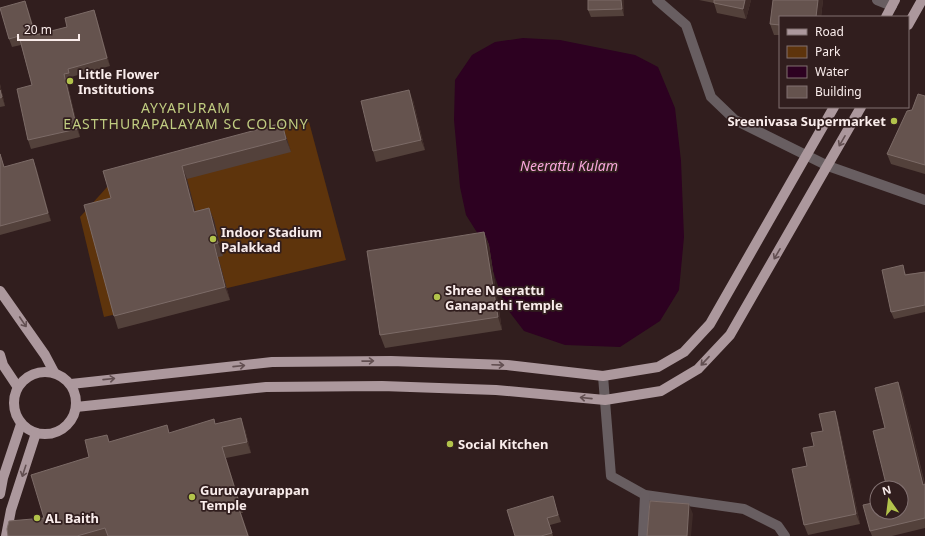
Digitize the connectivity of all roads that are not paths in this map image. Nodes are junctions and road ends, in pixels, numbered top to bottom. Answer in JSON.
{"nodes":[{"id":1,"x":657,"y":0,"type":"edge"},
{"id":2,"x":877,"y":0,"type":"edge"},
{"id":3,"x":922,"y":0,"type":"edge"},
{"id":4,"x":894,"y":3,"type":"edge"},
{"id":5,"x":887,"y":16,"type":"edge"},
{"id":6,"x":909,"y":22,"type":"edge"},
{"id":7,"x":833,"y":108,"type":"edge"},
{"id":8,"x":860,"y":108,"type":"edge"},
{"id":9,"x":807,"y":154,"type":"junction"},
{"id":10,"x":828,"y":166,"type":"junction"},
{"id":11,"x":925,"y":200,"type":"edge"},
{"id":12,"x":0,"y":291,"type":"edge"},
{"id":13,"x":0,"y":355,"type":"edge"},
{"id":14,"x":54,"y":372,"type":"junction"},
{"id":15,"x":603,"y":376,"type":"junction"},
{"id":16,"x":71,"y":384,"type":"junction"},
{"id":17,"x":17,"y":386,"type":"junction"},
{"id":18,"x":605,"y":400,"type":"junction"},
{"id":19,"x":76,"y":407,"type":"junction"},
{"id":20,"x":21,"y":424,"type":"junction"},
{"id":21,"x":36,"y":434,"type":"junction"},
{"id":22,"x":0,"y":494,"type":"edge"},
{"id":23,"x":645,"y":495,"type":"junction"},
{"id":24,"x":6,"y":536,"type":"edge"},
{"id":25,"x":643,"y":536,"type":"edge"},
{"id":26,"x":785,"y":536,"type":"edge"}],
"edges":[{"from":1,"to":9,"type":"street"},
{"from":2,"to":4,"type":"street"},
{"from":3,"to":6,"type":"main road"},
{"from":4,"to":5,"type":"main road"},
{"from":7,"to":9,"type":"main road"},
{"from":8,"to":10,"type":"main road","one_way":true},
{"from":9,"to":10,"type":"street"},
{"from":9,"to":15,"type":"main road"},
{"from":10,"to":11,"type":"street"},
{"from":10,"to":18,"type":"main road","one_way":true},
{"from":12,"to":14,"type":"main road","one_way":true},
{"from":13,"to":17,"type":"main road"},
{"from":14,"to":16,"type":"main road"},
{"from":14,"to":17,"type":"main road"},
{"from":16,"to":15,"type":"main road","one_way":true},
{"from":15,"to":18,"type":"street"},
{"from":16,"to":19,"type":"main road"},
{"from":17,"to":20,"type":"main road"},
{"from":18,"to":19,"type":"main road","one_way":true},
{"from":18,"to":23,"type":"street"},
{"from":19,"to":21,"type":"main road"},
{"from":20,"to":21,"type":"main road"},
{"from":20,"to":22,"type":"main road"},
{"from":21,"to":24,"type":"main road","one_way":true},
{"from":23,"to":25,"type":"street"},
{"from":23,"to":26,"type":"street"}]}
